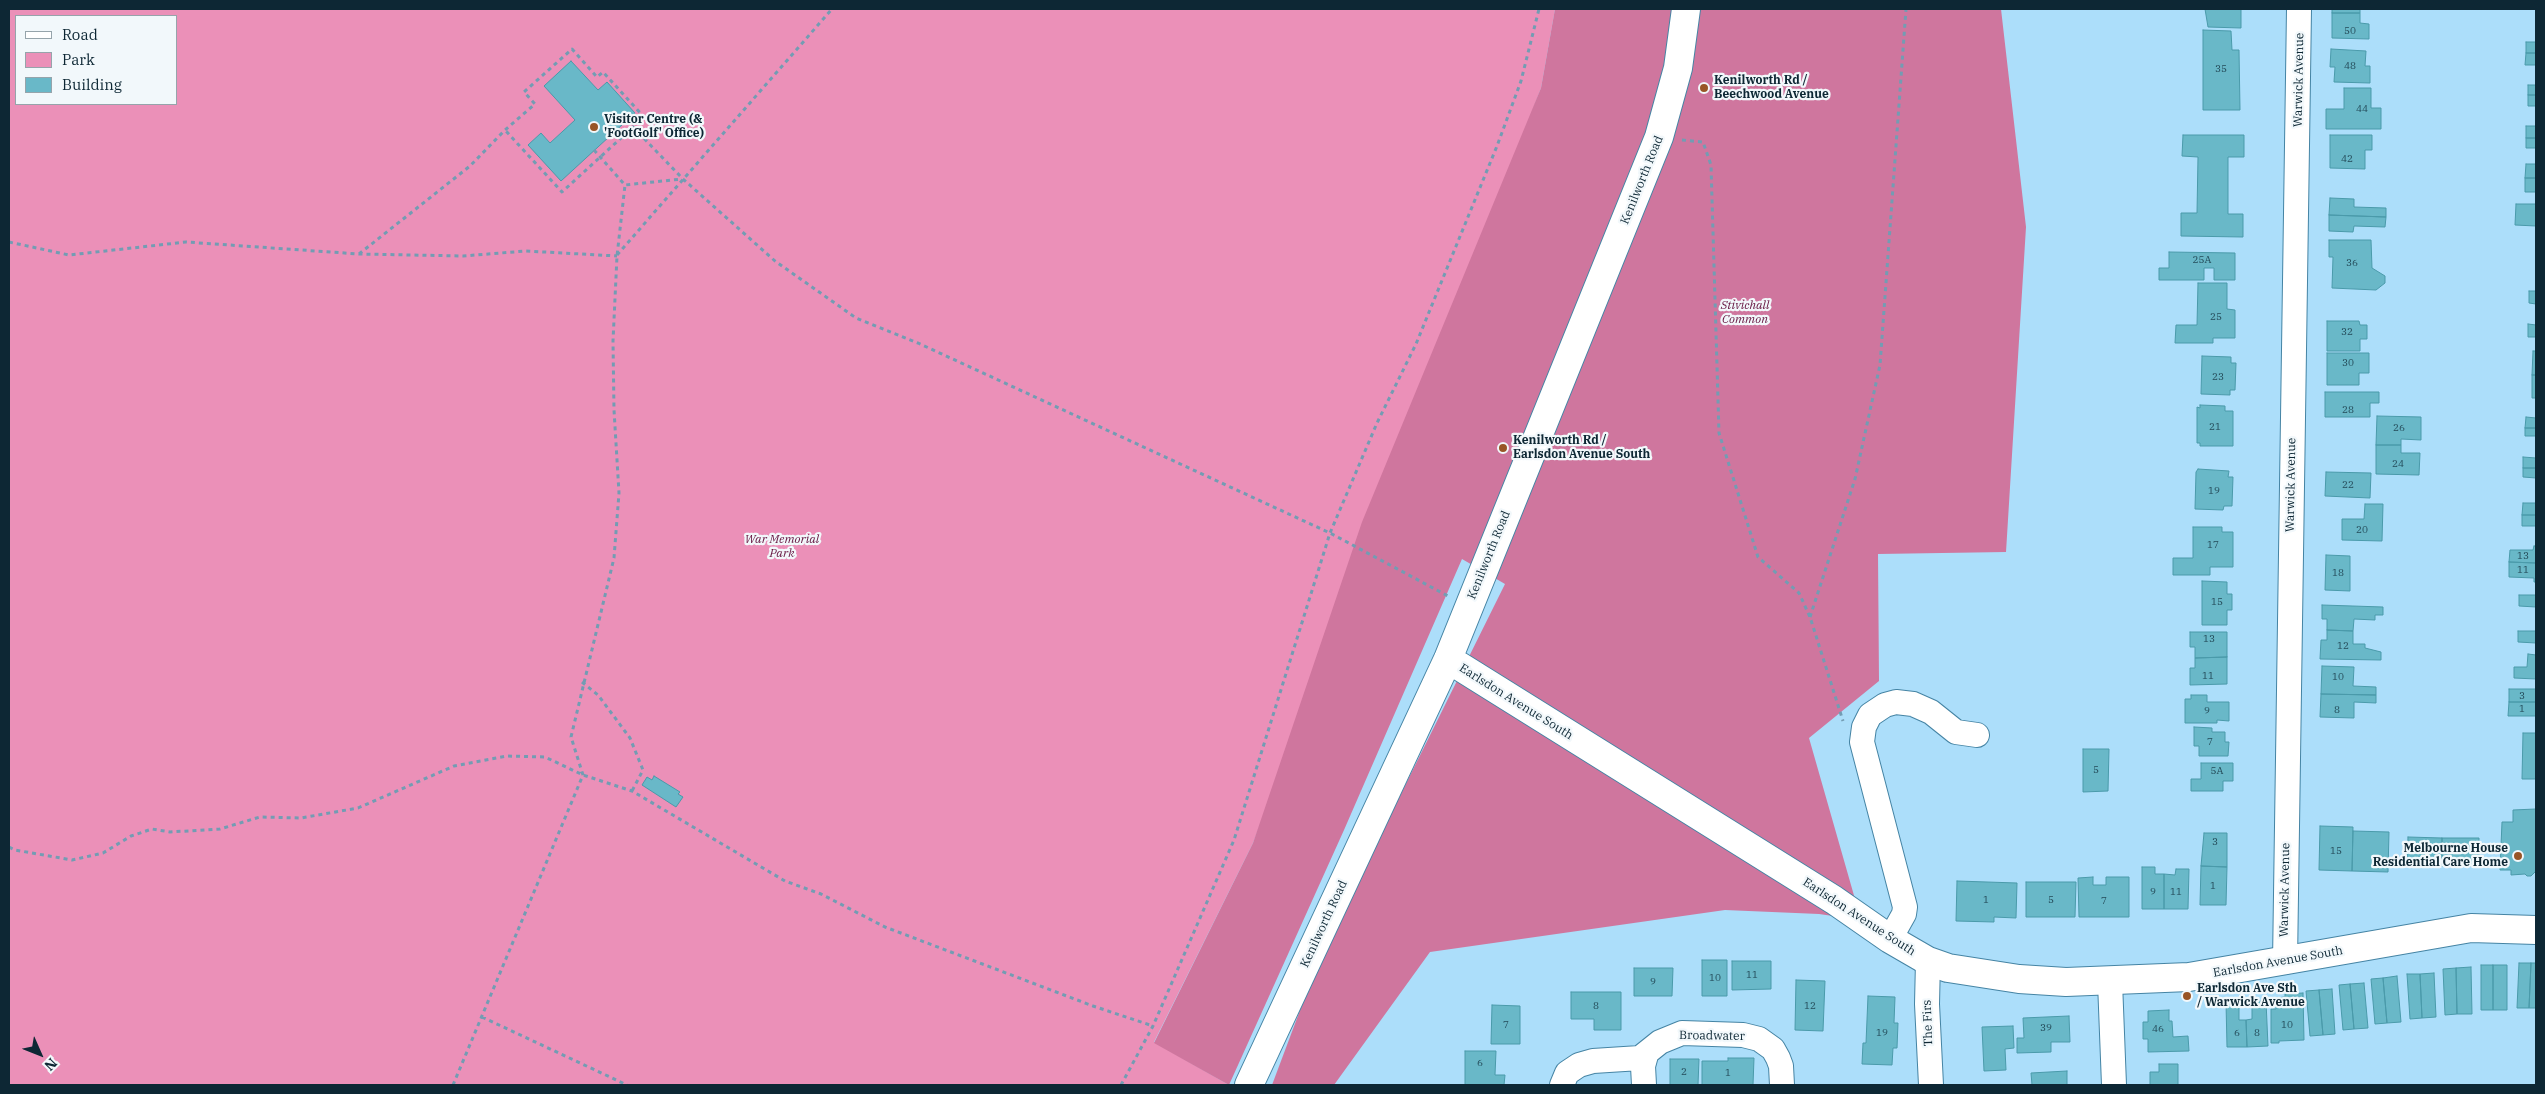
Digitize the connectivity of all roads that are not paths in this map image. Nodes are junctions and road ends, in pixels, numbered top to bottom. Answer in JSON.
{"nodes":[{"id":1,"x":1686,"y":9,"type":"edge"},
{"id":2,"x":2299,"y":9,"type":"edge"},
{"id":3,"x":1448,"y":659,"type":"junction"},
{"id":4,"x":1978,"y":735,"type":"dead end"},
{"id":5,"x":2536,"y":930,"type":"edge"},
{"id":6,"x":1890,"y":939,"type":"junction"},
{"id":7,"x":1928,"y":961,"type":"junction"},
{"id":8,"x":2284,"y":962,"type":"junction"},
{"id":9,"x":2110,"y":982,"type":"junction"},
{"id":10,"x":1646,"y":1055,"type":"junction"},
{"id":11,"x":1249,"y":1085,"type":"edge"},
{"id":12,"x":1562,"y":1085,"type":"edge"},
{"id":13,"x":1644,"y":1085,"type":"edge"},
{"id":14,"x":1782,"y":1085,"type":"edge"},
{"id":15,"x":1931,"y":1085,"type":"edge"},
{"id":16,"x":2114,"y":1085,"type":"edge"}],
"edges":[{"from":1,"to":3,"type":"main road","name":"Kenilworth Road"},
{"from":2,"to":8,"type":"street","name":"Warwick Avenue"},
{"from":3,"to":6,"type":"main road","name":"Earlsdon Avenue South"},
{"from":3,"to":11,"type":"main road","name":"Kenilworth Road"},
{"from":4,"to":6,"type":"street"},
{"from":5,"to":8,"type":"main road","name":"Earlsdon Avenue South"},
{"from":6,"to":7,"type":"main road","name":"Earlsdon Avenue South"},
{"from":7,"to":9,"type":"main road","name":"Earlsdon Avenue South"},
{"from":7,"to":15,"type":"street","name":"The Firs"},
{"from":8,"to":9,"type":"main road","name":"Earlsdon Avenue South"},
{"from":9,"to":16,"type":"street"},
{"from":10,"to":12,"type":"street","name":"Broadwater"},
{"from":10,"to":13,"type":"street"},
{"from":10,"to":14,"type":"street","name":"Broadwater"}]}
